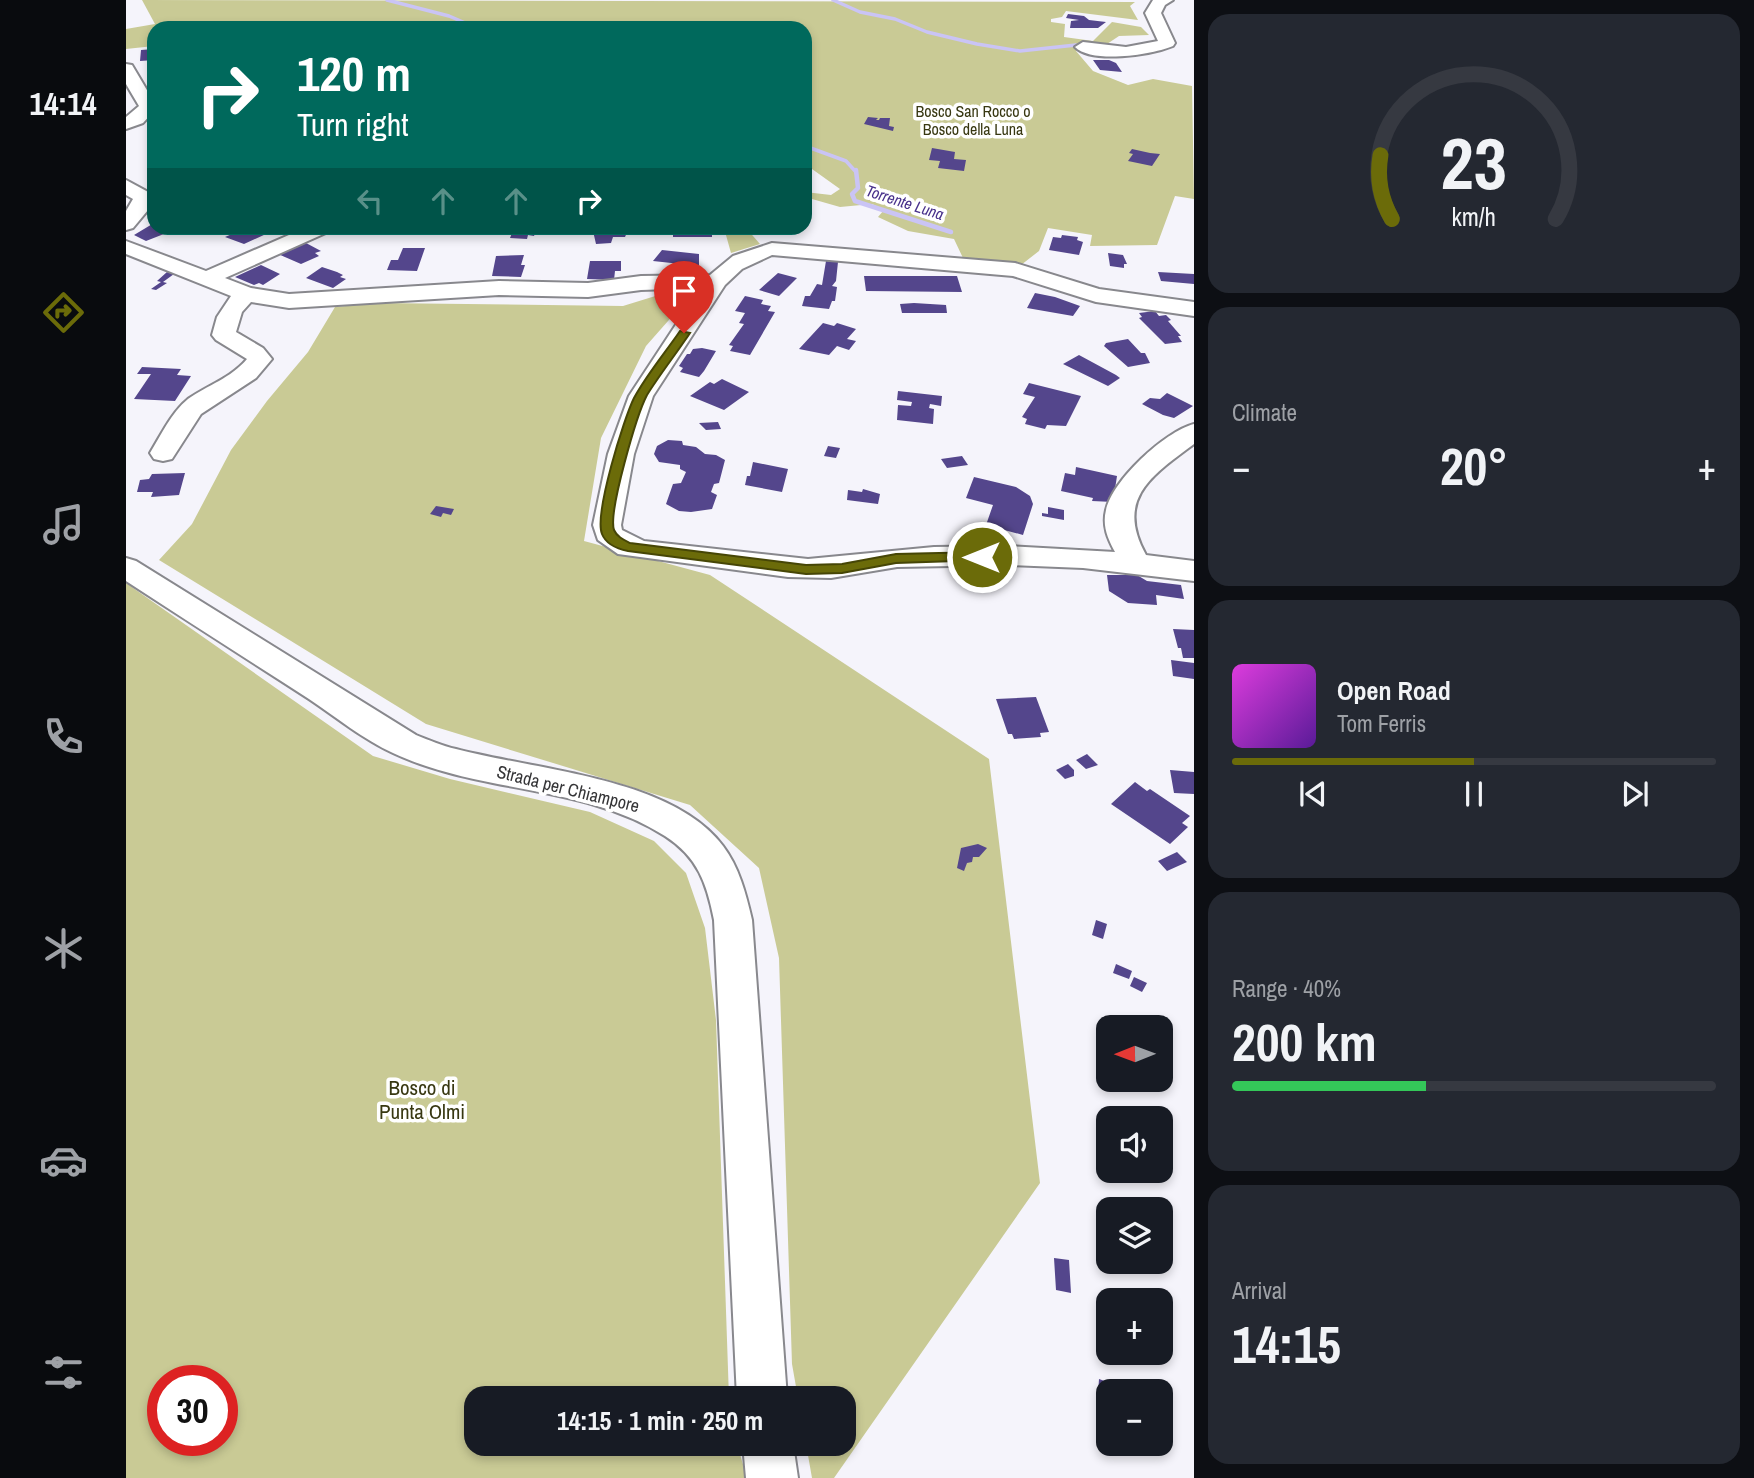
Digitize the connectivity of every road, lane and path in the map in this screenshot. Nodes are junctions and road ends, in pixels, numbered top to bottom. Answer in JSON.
{"nodes":[{"id":1,"x":1165,"y":0,"type":"edge"},
{"id":2,"x":1083,"y":47,"type":"dead end"},
{"id":3,"x":126,"y":69,"type":"edge"},
{"id":4,"x":147,"y":105,"type":"edge"},
{"id":5,"x":147,"y":108,"type":"edge"},
{"id":6,"x":126,"y":124,"type":"edge"},
{"id":7,"x":126,"y":186,"type":"edge"},
{"id":8,"x":126,"y":224,"type":"edge"},
{"id":9,"x":305,"y":235,"type":"edge"},
{"id":10,"x":126,"y":247,"type":"edge"},
{"id":11,"x":205,"y":279,"type":"junction"},
{"id":12,"x":716,"y":281,"type":"junction"},
{"id":13,"x":246,"y":294,"type":"junction"},
{"id":14,"x":1194,"y":309,"type":"edge"},
{"id":15,"x":1194,"y":432,"type":"edge"},
{"id":16,"x":163,"y":453,"type":"dead end"},
{"id":17,"x":1135,"y":562,"type":"junction"},
{"id":18,"x":126,"y":568,"type":"edge"},
{"id":19,"x":1194,"y":571,"type":"edge"},
{"id":20,"x":761,"y":1386,"type":"edge"},
{"id":21,"x":769,"y":1456,"type":"edge"},
{"id":22,"x":772,"y":1478,"type":"edge"}],
"edges":[{"from":1,"to":2,"type":"street"},
{"from":3,"to":4,"type":"street"},
{"from":5,"to":6,"type":"street"},
{"from":7,"to":8,"type":"street"},
{"from":9,"to":11,"type":"street"},
{"from":10,"to":11,"type":"street"},
{"from":11,"to":13,"type":"street"},
{"from":12,"to":13,"type":"street"},
{"from":12,"to":14,"type":"street"},
{"from":12,"to":17,"type":"street"},
{"from":13,"to":16,"type":"street"},
{"from":15,"to":17,"type":"street"},
{"from":17,"to":19,"type":"street"},
{"from":18,"to":20,"type":"street","name":"Strada per Chiampore"},
{"from":21,"to":22,"type":"street"}]}
